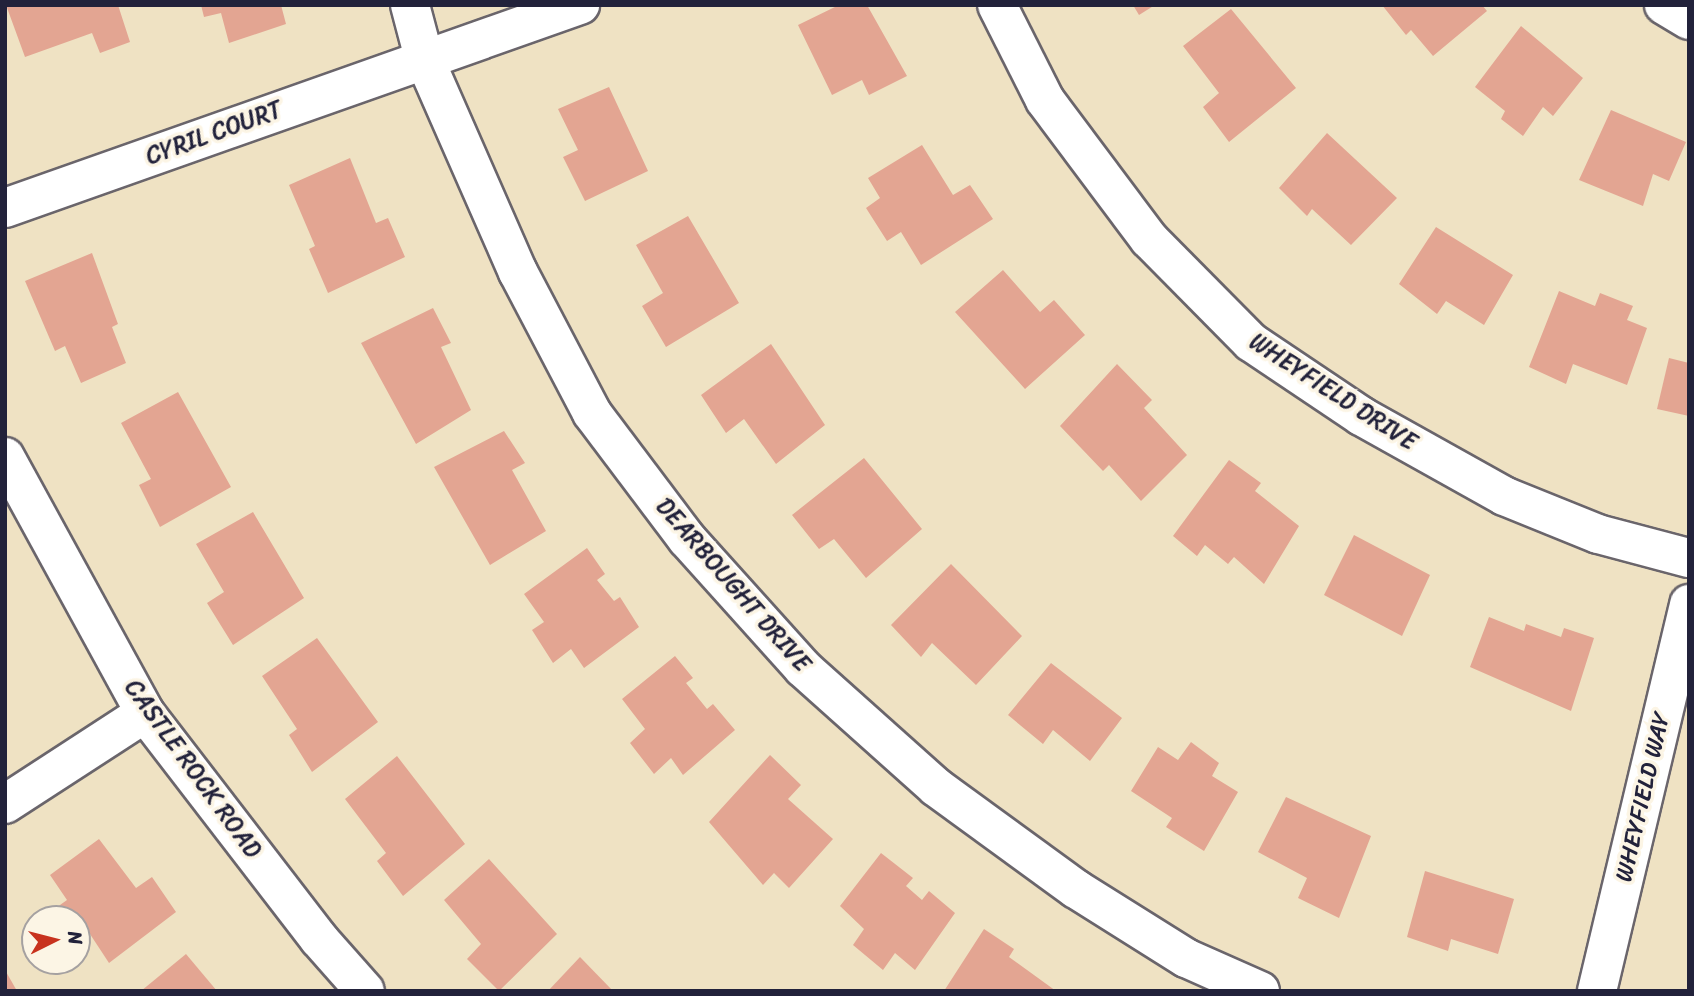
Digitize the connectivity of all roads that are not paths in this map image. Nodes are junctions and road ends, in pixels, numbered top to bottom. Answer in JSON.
{"nodes":[{"id":1,"x":410,"y":5,"type":"edge"},
{"id":2,"x":580,"y":5,"type":"edge"},
{"id":3,"x":997,"y":5,"type":"edge"},
{"id":4,"x":1664,"y":5,"type":"edge"},
{"id":5,"x":1689,"y":20,"type":"edge"},
{"id":6,"x":424,"y":58,"type":"junction"},
{"id":7,"x":5,"y":208,"type":"edge"},
{"id":8,"x":5,"y":457,"type":"edge"},
{"id":9,"x":1689,"y":558,"type":"edge"},
{"id":10,"x":1689,"y":604,"type":"edge"},
{"id":11,"x":145,"y":713,"type":"junction"},
{"id":12,"x":5,"y":804,"type":"edge"},
{"id":13,"x":365,"y":991,"type":"edge"},
{"id":14,"x":1260,"y":991,"type":"edge"},
{"id":15,"x":1597,"y":991,"type":"edge"}],
"edges":[{"from":1,"to":6,"type":"street","name":"DEARBOUGHT DRIVE"},
{"from":2,"to":6,"type":"street","name":"CYRIL COURT"},
{"from":3,"to":9,"type":"street","name":"WHEYFIELD DRIVE"},
{"from":4,"to":5,"type":"street"},
{"from":6,"to":7,"type":"street","name":"CYRIL COURT"},
{"from":6,"to":14,"type":"street","name":"DEARBOUGHT DRIVE"},
{"from":8,"to":11,"type":"street","name":"CASTLE ROCK ROAD"},
{"from":10,"to":15,"type":"street","name":"WHEYFIELD WAY"},
{"from":11,"to":12,"type":"street"},
{"from":11,"to":13,"type":"street","name":"CASTLE ROCK ROAD"}]}
